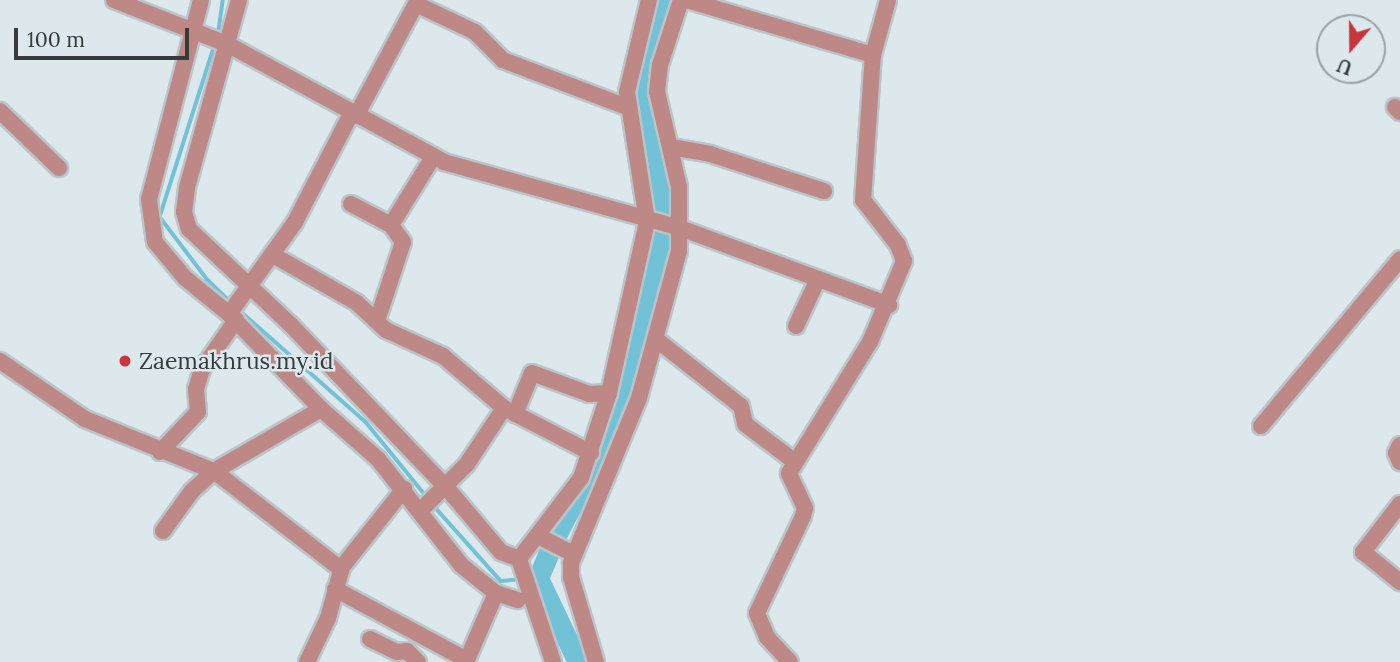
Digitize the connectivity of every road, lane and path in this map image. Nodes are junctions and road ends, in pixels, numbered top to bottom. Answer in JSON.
{"nodes":[{"id":1,"x":114,"y":0,"type":"edge"},
{"id":2,"x":201,"y":0,"type":"edge"},
{"id":3,"x":239,"y":0,"type":"edge"},
{"id":4,"x":649,"y":0,"type":"edge"},
{"id":5,"x":681,"y":0,"type":"edge"},
{"id":6,"x":687,"y":0,"type":"edge"},
{"id":7,"x":888,"y":0,"type":"edge"},
{"id":8,"x":417,"y":2,"type":"edge"},
{"id":9,"x":196,"y":34,"type":"junction"},
{"id":10,"x":225,"y":43,"type":"junction"},
{"id":11,"x":873,"y":55,"type":"junction"},
{"id":12,"x":627,"y":107,"type":"junction"},
{"id":13,"x":0,"y":111,"type":"edge"},
{"id":14,"x":353,"y":115,"type":"junction"},
{"id":15,"x":671,"y":148,"type":"junction"},
{"id":16,"x":433,"y":156,"type":"junction"},
{"id":17,"x":58,"y":168,"type":"dead end"},
{"id":18,"x":824,"y":191,"type":"dead end"},
{"id":19,"x":351,"y":204,"type":"dead end"},
{"id":20,"x":649,"y":221,"type":"junction"},
{"id":21,"x":391,"y":225,"type":"junction"},
{"id":22,"x":677,"y":227,"type":"junction"},
{"id":23,"x":272,"y":255,"type":"junction"},
{"id":24,"x":1400,"y":259,"type":"edge"},
{"id":25,"x":818,"y":279,"type":"junction"},
{"id":26,"x":249,"y":286,"type":"junction"},
{"id":27,"x":889,"y":305,"type":"junction"},
{"id":28,"x":233,"y":314,"type":"junction"},
{"id":29,"x":377,"y":321,"type":"junction"},
{"id":30,"x":796,"y":326,"type":"dead end"},
{"id":31,"x":657,"y":340,"type":"junction"},
{"id":32,"x":0,"y":361,"type":"edge"},
{"id":33,"x":609,"y":393,"type":"junction"},
{"id":34,"x":321,"y":409,"type":"junction"},
{"id":35,"x":510,"y":411,"type":"junction"},
{"id":36,"x":1261,"y":426,"type":"dead end"},
{"id":37,"x":1400,"y":445,"type":"edge"},
{"id":38,"x":160,"y":452,"type":"junction"},
{"id":39,"x":591,"y":453,"type":"junction"},
{"id":40,"x":794,"y":461,"type":"junction"},
{"id":41,"x":1400,"y":462,"type":"edge"},
{"id":42,"x":214,"y":471,"type":"junction"},
{"id":43,"x":404,"y":489,"type":"junction"},
{"id":44,"x":444,"y":489,"type":"junction"},
{"id":45,"x":1400,"y":504,"type":"edge"},
{"id":46,"x":423,"y":509,"type":"junction"},
{"id":47,"x":163,"y":531,"type":"dead end"},
{"id":48,"x":541,"y":537,"type":"junction"},
{"id":49,"x":568,"y":551,"type":"junction"},
{"id":50,"x":520,"y":561,"type":"junction"},
{"id":51,"x":341,"y":569,"type":"junction"},
{"id":52,"x":1400,"y":582,"type":"edge"},
{"id":53,"x":335,"y":589,"type":"junction"},
{"id":54,"x":496,"y":593,"type":"junction"},
{"id":55,"x":518,"y":600,"type":"dead end"},
{"id":56,"x":370,"y":639,"type":"dead end"},
{"id":57,"x":466,"y":661,"type":"edge"},
{"id":58,"x":307,"y":662,"type":"edge"},
{"id":59,"x":418,"y":662,"type":"edge"},
{"id":60,"x":553,"y":662,"type":"edge"},
{"id":61,"x":596,"y":662,"type":"edge"},
{"id":62,"x":602,"y":662,"type":"edge"},
{"id":63,"x":790,"y":662,"type":"edge"}],
"edges":[{"from":1,"to":9,"type":"street"},
{"from":2,"to":9,"type":"street"},
{"from":3,"to":10,"type":"street"},
{"from":4,"to":12,"type":"street"},
{"from":5,"to":15,"type":"street"},
{"from":6,"to":11,"type":"street"},
{"from":7,"to":11,"type":"street"},
{"from":8,"to":12,"type":"street"},
{"from":8,"to":14,"type":"street"},
{"from":9,"to":10,"type":"street"},
{"from":9,"to":28,"type":"street"},
{"from":10,"to":14,"type":"street"},
{"from":10,"to":26,"type":"street"},
{"from":11,"to":27,"type":"street"},
{"from":12,"to":20,"type":"street"},
{"from":13,"to":17,"type":"street"},
{"from":14,"to":16,"type":"street"},
{"from":14,"to":23,"type":"street"},
{"from":15,"to":18,"type":"street"},
{"from":15,"to":22,"type":"street"},
{"from":16,"to":20,"type":"street"},
{"from":16,"to":21,"type":"street"},
{"from":19,"to":21,"type":"street"},
{"from":20,"to":22,"type":"street"},
{"from":20,"to":33,"type":"street"},
{"from":21,"to":29,"type":"street"},
{"from":22,"to":25,"type":"street"},
{"from":22,"to":31,"type":"street"},
{"from":23,"to":26,"type":"street"},
{"from":23,"to":29,"type":"street"},
{"from":24,"to":36,"type":"street"},
{"from":25,"to":27,"type":"street"},
{"from":25,"to":30,"type":"street"},
{"from":26,"to":28,"type":"street"},
{"from":26,"to":44,"type":"street"},
{"from":27,"to":40,"type":"street"},
{"from":28,"to":34,"type":"street"},
{"from":28,"to":38,"type":"street"},
{"from":29,"to":35,"type":"street"},
{"from":31,"to":40,"type":"street"},
{"from":31,"to":49,"type":"street"},
{"from":32,"to":38,"type":"street"},
{"from":33,"to":35,"type":"street"},
{"from":33,"to":39,"type":"street"},
{"from":34,"to":42,"type":"street"},
{"from":34,"to":43,"type":"street"},
{"from":35,"to":39,"type":"street"},
{"from":35,"to":44,"type":"street"},
{"from":37,"to":41,"type":"street"},
{"from":38,"to":42,"type":"street"},
{"from":39,"to":48,"type":"street"},
{"from":40,"to":63,"type":"street"},
{"from":42,"to":47,"type":"street"},
{"from":42,"to":51,"type":"street"},
{"from":43,"to":46,"type":"street"},
{"from":43,"to":51,"type":"street"},
{"from":44,"to":46,"type":"street"},
{"from":44,"to":50,"type":"street"},
{"from":45,"to":52,"type":"street"},
{"from":46,"to":54,"type":"street"},
{"from":48,"to":49,"type":"street"},
{"from":48,"to":50,"type":"street"},
{"from":49,"to":61,"type":"street"},
{"from":50,"to":60,"type":"street"},
{"from":51,"to":53,"type":"street"},
{"from":53,"to":57,"type":"street"},
{"from":53,"to":58,"type":"street"},
{"from":54,"to":55,"type":"street"},
{"from":54,"to":57,"type":"street"},
{"from":56,"to":59,"type":"street"},
{"from":61,"to":62,"type":"street"}]}
